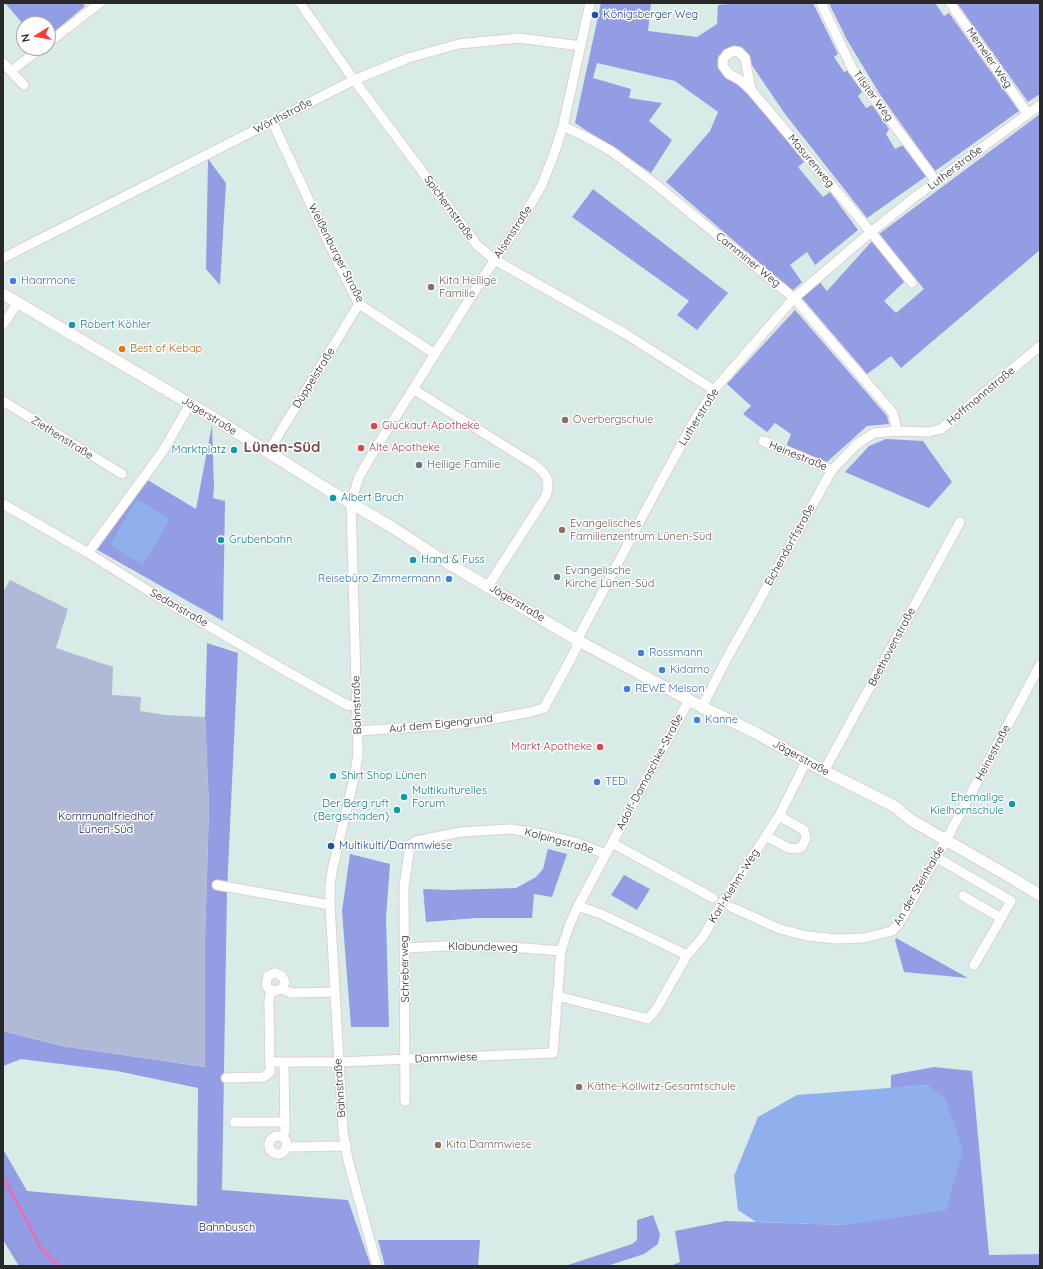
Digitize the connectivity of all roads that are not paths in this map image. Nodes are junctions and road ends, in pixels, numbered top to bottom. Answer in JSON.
{"nodes":[{"id":1,"x":100,"y":3,"type":"edge"},
{"id":2,"x":300,"y":3,"type":"edge"},
{"id":3,"x":590,"y":3,"type":"edge"},
{"id":4,"x":821,"y":3,"type":"edge"},
{"id":5,"x":950,"y":3,"type":"edge"},
{"id":6,"x":56,"y":36,"type":"edge"},
{"id":7,"x":582,"y":46,"type":"junction"},
{"id":8,"x":31,"y":56,"type":"edge"},
{"id":9,"x":3,"y":63,"type":"edge"},
{"id":10,"x":11,"y":71,"type":"junction"},
{"id":11,"x":354,"y":80,"type":"junction"},
{"id":12,"x":24,"y":85,"type":"dead end"},
{"id":13,"x":751,"y":90,"type":"dead end"},
{"id":14,"x":1040,"y":105,"type":"edge"},
{"id":15,"x":1028,"y":114,"type":"junction"},
{"id":16,"x":272,"y":121,"type":"junction"},
{"id":17,"x":563,"y":126,"type":"junction"},
{"id":18,"x":936,"y":181,"type":"junction"},
{"id":19,"x":871,"y":232,"type":"junction"},
{"id":20,"x":3,"y":258,"type":"edge"},
{"id":21,"x":495,"y":260,"type":"junction"},
{"id":22,"x":912,"y":283,"type":"dead end"},
{"id":23,"x":3,"y":294,"type":"edge"},
{"id":24,"x":794,"y":298,"type":"junction"},
{"id":25,"x":18,"y":302,"type":"junction"},
{"id":26,"x":359,"y":304,"type":"junction"},
{"id":27,"x":3,"y":325,"type":"edge"},
{"id":28,"x":1040,"y":346,"type":"edge"},
{"id":29,"x":435,"y":354,"type":"junction"},
{"id":30,"x":413,"y":389,"type":"junction"},
{"id":31,"x":714,"y":390,"type":"junction"},
{"id":32,"x":3,"y":401,"type":"edge"},
{"id":33,"x":190,"y":404,"type":"junction"},
{"id":34,"x":897,"y":431,"type":"junction"},
{"id":35,"x":916,"y":432,"type":"joint"},
{"id":36,"x":763,"y":442,"type":"dead end"},
{"id":37,"x":268,"y":452,"type":"junction"},
{"id":38,"x":832,"y":470,"type":"junction"},
{"id":39,"x":122,"y":474,"type":"dead end"},
{"id":40,"x":351,"y":502,"type":"junction"},
{"id":41,"x":3,"y":504,"type":"edge"},
{"id":42,"x":960,"y":522,"type":"dead end"},
{"id":43,"x":88,"y":553,"type":"junction"},
{"id":44,"x":488,"y":586,"type":"junction"},
{"id":45,"x":577,"y":640,"type":"junction"},
{"id":46,"x":1040,"y":665,"type":"edge"},
{"id":47,"x":689,"y":700,"type":"junction"},
{"id":48,"x":357,"y":706,"type":"junction"},
{"id":49,"x":702,"y":707,"type":"junction"},
{"id":50,"x":358,"y":731,"type":"junction"},
{"id":51,"x":806,"y":762,"type":"junction"},
{"id":52,"x":824,"y":771,"type":"junction"},
{"id":53,"x":779,"y":816,"type":"junction"},
{"id":54,"x":766,"y":836,"type":"junction"},
{"id":55,"x":946,"y":840,"type":"junction"},
{"id":56,"x":416,"y":841,"type":"joint"},
{"id":57,"x":612,"y":843,"type":"junction"},
{"id":58,"x":606,"y":854,"type":"junction"},
{"id":59,"x":936,"y":857,"type":"junction"},
{"id":60,"x":217,"y":885,"type":"dead end"},
{"id":61,"x":1040,"y":895,"type":"edge"},
{"id":62,"x":963,"y":896,"type":"dead end"},
{"id":63,"x":713,"y":898,"type":"dead end"},
{"id":64,"x":330,"y":905,"type":"junction"},
{"id":65,"x":578,"y":906,"type":"junction"},
{"id":66,"x":731,"y":907,"type":"dead end"},
{"id":67,"x":1001,"y":918,"type":"junction"},
{"id":68,"x":404,"y":948,"type":"junction"},
{"id":69,"x":561,"y":951,"type":"junction"},
{"id":70,"x":687,"y":955,"type":"junction"},
{"id":71,"x":974,"y":965,"type":"dead end"},
{"id":72,"x":282,"y":989,"type":"junction"},
{"id":73,"x":271,"y":990,"type":"junction"},
{"id":74,"x":335,"y":992,"type":"junction"},
{"id":75,"x":557,"y":996,"type":"junction"},
{"id":76,"x":553,"y":1053,"type":"joint"},
{"id":77,"x":406,"y":1059,"type":"junction"},
{"id":78,"x":271,"y":1062,"type":"junction"},
{"id":79,"x":339,"y":1062,"type":"junction"},
{"id":80,"x":284,"y":1063,"type":"junction"},
{"id":81,"x":226,"y":1078,"type":"dead end"},
{"id":82,"x":405,"y":1101,"type":"dead end"},
{"id":83,"x":234,"y":1122,"type":"dead end"},
{"id":84,"x":285,"y":1122,"type":"junction"},
{"id":85,"x":282,"y":1137,"type":"junction"},
{"id":86,"x":346,"y":1146,"type":"junction"},
{"id":87,"x":286,"y":1147,"type":"junction"},
{"id":88,"x":377,"y":1266,"type":"edge"}],
"edges":[{"from":1,"to":6,"type":"street"},
{"from":2,"to":11,"type":"street","name":"Spichernstraße"},
{"from":3,"to":7,"type":"street","name":"Alsenstraße"},
{"from":4,"to":18,"type":"street","name":"Tilsiter Weg"},
{"from":5,"to":15,"type":"street","name":"Memeler Weg"},
{"from":7,"to":11,"type":"street","name":"Wörthstraße"},
{"from":7,"to":17,"type":"street","name":"Alsenstraße"},
{"from":8,"to":10,"type":"street"},
{"from":9,"to":10,"type":"street"},
{"from":10,"to":12,"type":"street"},
{"from":11,"to":16,"type":"street","name":"Wörthstraße"},
{"from":11,"to":21,"type":"street","name":"Spichernstraße"},
{"from":13,"to":19,"type":"street","name":"Masurenweg"},
{"from":14,"to":15,"type":"street","name":"Lutherstraße"},
{"from":15,"to":18,"type":"street","name":"Lutherstraße"},
{"from":16,"to":20,"type":"street","name":"Wörthstraße"},
{"from":16,"to":26,"type":"street","name":"Weißenburger Straße"},
{"from":17,"to":21,"type":"street","name":"Alsenstraße"},
{"from":17,"to":24,"type":"street","name":"Camminer Weg"},
{"from":18,"to":19,"type":"street","name":"Lutherstraße"},
{"from":19,"to":22,"type":"street"},
{"from":19,"to":24,"type":"street","name":"Lutherstraße"},
{"from":21,"to":29,"type":"street","name":"Alsenstraße"},
{"from":21,"to":31,"type":"street","name":"Spichernstraße"},
{"from":23,"to":25,"type":"street","name":"Jägerstraße"},
{"from":24,"to":31,"type":"street","name":"Lutherstraße"},
{"from":24,"to":34,"type":"street","name":"Camminer Weg"},
{"from":25,"to":27,"type":"street"},
{"from":25,"to":33,"type":"street","name":"Jägerstraße"},
{"from":26,"to":29,"type":"street","name":"Weißenburger Straße"},
{"from":26,"to":37,"type":"street","name":"Düppelstraße"},
{"from":28,"to":35,"type":"street","name":"Hoffmannstraße"},
{"from":29,"to":30,"type":"street","name":"Alsenstraße"},
{"from":30,"to":40,"type":"street","name":"Alsenstraße"},
{"from":30,"to":44,"type":"street"},
{"from":31,"to":45,"type":"street","name":"Lutherstraße"},
{"from":32,"to":39,"type":"street","name":"Ziethenstraße"},
{"from":33,"to":37,"type":"street","name":"Jägerstraße"},
{"from":33,"to":43,"type":"street"},
{"from":34,"to":35,"type":"street","name":"Eichendorffstraße"},
{"from":34,"to":38,"type":"street","name":"Eichendorffstraße"},
{"from":36,"to":38,"type":"street","name":"Heinestraße"},
{"from":37,"to":40,"type":"street","name":"Jägerstraße"},
{"from":38,"to":49,"type":"street","name":"Eichendorffstraße"},
{"from":40,"to":44,"type":"street","name":"Jägerstraße"},
{"from":40,"to":48,"type":"street","name":"Bahnstraße"},
{"from":41,"to":43,"type":"street","name":"Sedanstraße"},
{"from":42,"to":52,"type":"street","name":"Beethovenstraße"},
{"from":43,"to":48,"type":"street","name":"Sedanstraße"},
{"from":44,"to":45,"type":"street","name":"Jägerstraße"},
{"from":45,"to":47,"type":"street","name":"Jägerstraße"},
{"from":45,"to":50,"type":"street","name":"Auf dem Eigengrund"},
{"from":46,"to":55,"type":"street","name":"Heinestraße"},
{"from":47,"to":49,"type":"street","name":"Jägerstraße"},
{"from":47,"to":57,"type":"street","name":"Adolf-Damaschke-Straße"},
{"from":48,"to":50,"type":"street","name":"Bahnstraße"},
{"from":49,"to":51,"type":"street","name":"Jägerstraße"},
{"from":50,"to":64,"type":"street","name":"Bahnstraße"},
{"from":51,"to":52,"type":"street","name":"Jägerstraße"},
{"from":51,"to":53,"type":"street","name":"Karl-Kiehm-Weg"},
{"from":52,"to":55,"type":"street","name":"Jägerstraße"},
{"from":53,"to":54,"type":"street","name":"Karl-Kiehm-Weg"},
{"from":53,"to":54,"type":"street"},
{"from":54,"to":70,"type":"street","name":"Karl-Kiehm-Weg"},
{"from":55,"to":59,"type":"street","name":"An der Steinhalde"},
{"from":55,"to":61,"type":"street","name":"Jägerstraße"},
{"from":56,"to":58,"type":"street","name":"Kolpingstraße"},
{"from":56,"to":68,"type":"street","name":"Schreberweg"},
{"from":57,"to":58,"type":"street","name":"Adolf-Damaschke-Straße"},
{"from":57,"to":63,"type":"street","name":"Adolf-Damaschke-Straße"},
{"from":58,"to":65,"type":"street","name":"Adolf-Damaschke-Straße"},
{"from":59,"to":66,"type":"street","name":"An der Steinhalde"},
{"from":59,"to":67,"type":"street"},
{"from":60,"to":64,"type":"street"},
{"from":62,"to":67,"type":"street"},
{"from":64,"to":74,"type":"street","name":"Bahnstraße"},
{"from":65,"to":69,"type":"street","name":"Adolf-Damaschke-Straße"},
{"from":65,"to":70,"type":"street"},
{"from":67,"to":71,"type":"street"},
{"from":68,"to":69,"type":"street","name":"Klabundeweg"},
{"from":68,"to":77,"type":"street","name":"Schreberweg"},
{"from":69,"to":75,"type":"street","name":"Adolf-Damaschke-Straße"},
{"from":70,"to":75,"type":"street"},
{"from":72,"to":73,"type":"street"},
{"from":72,"to":73,"type":"street"},
{"from":72,"to":74,"type":"street"},
{"from":73,"to":78,"type":"street"},
{"from":74,"to":79,"type":"street","name":"Bahnstraße"},
{"from":75,"to":76,"type":"street","name":"Adolf-Damaschke-Straße"},
{"from":76,"to":77,"type":"street","name":"Dammwiese"},
{"from":77,"to":79,"type":"street","name":"Dammwiese"},
{"from":77,"to":82,"type":"street","name":"Schreberweg"},
{"from":78,"to":80,"type":"street","name":"Dammwiese"},
{"from":78,"to":81,"type":"street"},
{"from":79,"to":80,"type":"street","name":"Dammwiese"},
{"from":79,"to":86,"type":"street","name":"Bahnstraße"},
{"from":80,"to":84,"type":"street"},
{"from":83,"to":84,"type":"street"},
{"from":84,"to":85,"type":"street"},
{"from":85,"to":87,"type":"street"},
{"from":85,"to":87,"type":"street"},
{"from":86,"to":87,"type":"street"},
{"from":86,"to":88,"type":"street","name":"Bahnstraße"}]}
